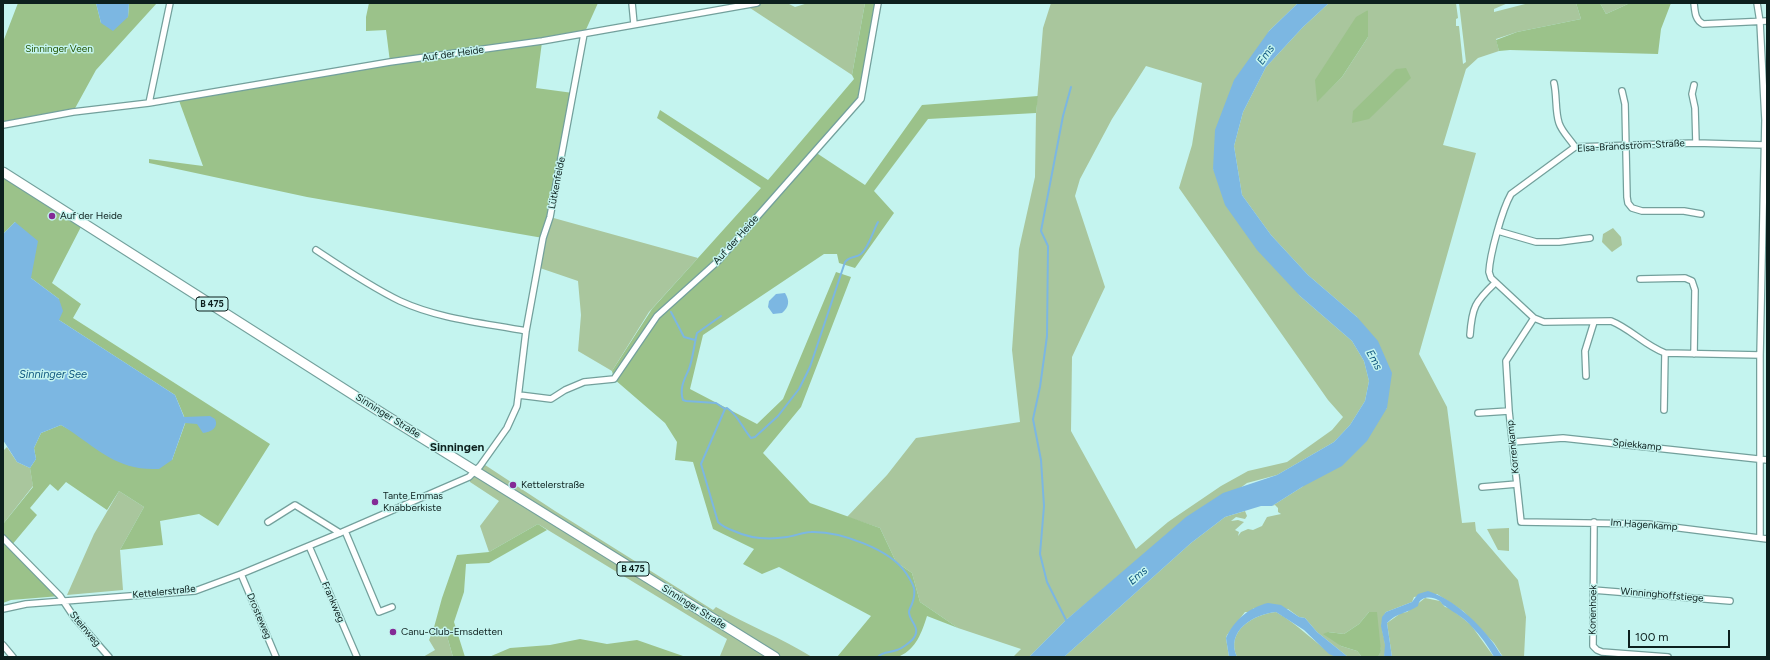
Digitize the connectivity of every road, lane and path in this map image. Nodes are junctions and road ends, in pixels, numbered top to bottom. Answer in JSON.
{"nodes":[{"id":1,"x":170,"y":3,"type":"edge"},
{"id":2,"x":632,"y":3,"type":"edge"},
{"id":3,"x":757,"y":3,"type":"edge"},
{"id":4,"x":878,"y":3,"type":"edge"},
{"id":5,"x":1694,"y":3,"type":"edge"},
{"id":6,"x":1757,"y":3,"type":"edge"},
{"id":7,"x":1767,"y":21,"type":"edge"},
{"id":8,"x":1760,"y":22,"type":"junction"},
{"id":9,"x":634,"y":24,"type":"junction"},
{"id":10,"x":584,"y":34,"type":"junction"},
{"id":11,"x":1554,"y":83,"type":"dead end"},
{"id":12,"x":1694,"y":85,"type":"dead end"},
{"id":13,"x":1622,"y":91,"type":"dead end"},
{"id":14,"x":149,"y":103,"type":"junction"},
{"id":15,"x":1766,"y":120,"type":"edge"},
{"id":16,"x":3,"y":125,"type":"edge"},
{"id":17,"x":1696,"y":143,"type":"junction"},
{"id":18,"x":1626,"y":145,"type":"junction"},
{"id":19,"x":1765,"y":145,"type":"junction"},
{"id":20,"x":1575,"y":147,"type":"junction"},
{"id":21,"x":3,"y":172,"type":"edge"},
{"id":22,"x":1766,"y":187,"type":"edge"},
{"id":23,"x":1701,"y":214,"type":"dead end"},
{"id":24,"x":1498,"y":231,"type":"junction"},
{"id":25,"x":1590,"y":238,"type":"dead end"},
{"id":26,"x":316,"y":250,"type":"dead end"},
{"id":27,"x":1640,"y":279,"type":"dead end"},
{"id":28,"x":1495,"y":283,"type":"junction"},
{"id":29,"x":1534,"y":318,"type":"junction"},
{"id":30,"x":1594,"y":322,"type":"junction"},
{"id":31,"x":526,"y":331,"type":"junction"},
{"id":32,"x":1764,"y":332,"type":"edge"},
{"id":33,"x":1470,"y":335,"type":"dead end"},
{"id":34,"x":1665,"y":353,"type":"junction"},
{"id":35,"x":1694,"y":354,"type":"junction"},
{"id":36,"x":1760,"y":354,"type":"junction"},
{"id":37,"x":1586,"y":376,"type":"dead end"},
{"id":38,"x":519,"y":395,"type":"junction"},
{"id":39,"x":1664,"y":410,"type":"dead end"},
{"id":40,"x":1509,"y":411,"type":"junction"},
{"id":41,"x":1478,"y":413,"type":"dead end"},
{"id":42,"x":1512,"y":442,"type":"junction"},
{"id":43,"x":1760,"y":460,"type":"junction"},
{"id":44,"x":1767,"y":460,"type":"edge"},
{"id":45,"x":476,"y":471,"type":"junction"},
{"id":46,"x":1517,"y":484,"type":"junction"},
{"id":47,"x":1482,"y":487,"type":"dead end"},
{"id":48,"x":268,"y":522,"type":"dead end"},
{"id":49,"x":1521,"y":522,"type":"joint"},
{"id":50,"x":1594,"y":522,"type":"junction"},
{"id":51,"x":343,"y":532,"type":"junction"},
{"id":52,"x":3,"y":538,"type":"edge"},
{"id":53,"x":1760,"y":538,"type":"junction"},
{"id":54,"x":1767,"y":539,"type":"edge"},
{"id":55,"x":309,"y":546,"type":"junction"},
{"id":56,"x":241,"y":574,"type":"junction"},
{"id":57,"x":1593,"y":590,"type":"junction"},
{"id":58,"x":63,"y":601,"type":"junction"},
{"id":59,"x":1730,"y":601,"type":"dead end"},
{"id":60,"x":392,"y":607,"type":"dead end"},
{"id":61,"x":3,"y":609,"type":"edge"},
{"id":62,"x":3,"y":645,"type":"edge"},
{"id":63,"x":13,"y":657,"type":"edge"},
{"id":64,"x":109,"y":657,"type":"edge"},
{"id":65,"x":276,"y":657,"type":"edge"},
{"id":66,"x":356,"y":657,"type":"edge"},
{"id":67,"x":776,"y":657,"type":"edge"},
{"id":68,"x":1668,"y":657,"type":"edge"}],
"edges":[{"from":1,"to":14,"type":"street"},
{"from":2,"to":9,"type":"street"},
{"from":3,"to":9,"type":"street","name":"Auf der Heide"},
{"from":4,"to":38,"type":"street","name":"Auf der Heide"},
{"from":5,"to":8,"type":"street"},
{"from":6,"to":8,"type":"street"},
{"from":7,"to":8,"type":"street"},
{"from":8,"to":15,"type":"street"},
{"from":9,"to":10,"type":"street","name":"Auf der Heide"},
{"from":10,"to":14,"type":"street","name":"Auf der Heide"},
{"from":10,"to":31,"type":"street","name":"Lütkenfelde"},
{"from":11,"to":20,"type":"street"},
{"from":12,"to":17,"type":"street"},
{"from":13,"to":18,"type":"street"},
{"from":14,"to":16,"type":"street","name":"Auf der Heide"},
{"from":15,"to":19,"type":"street"},
{"from":17,"to":18,"type":"street","name":"Elsa-Brändström-Straße"},
{"from":17,"to":19,"type":"street","name":"Elsa-Brändström-Straße"},
{"from":18,"to":20,"type":"street","name":"Elsa-Brändström-Straße"},
{"from":18,"to":23,"type":"street"},
{"from":19,"to":22,"type":"street"},
{"from":20,"to":24,"type":"street","name":"Elsa-Brändström-Straße"},
{"from":21,"to":45,"type":"main road","name":"Sinninger Straße","number":"B 475"},
{"from":22,"to":32,"type":"street"},
{"from":24,"to":25,"type":"street"},
{"from":24,"to":28,"type":"street","name":"Elsa-Brändström-Straße"},
{"from":26,"to":31,"type":"street"},
{"from":27,"to":35,"type":"street"},
{"from":28,"to":29,"type":"street"},
{"from":28,"to":33,"type":"street"},
{"from":29,"to":30,"type":"street"},
{"from":29,"to":40,"type":"street","name":"Korrenkamp"},
{"from":30,"to":34,"type":"street"},
{"from":30,"to":37,"type":"street"},
{"from":31,"to":38,"type":"street","name":"Lütkenfelde"},
{"from":32,"to":36,"type":"street"},
{"from":34,"to":35,"type":"street"},
{"from":34,"to":39,"type":"street"},
{"from":35,"to":36,"type":"street"},
{"from":36,"to":43,"type":"street"},
{"from":38,"to":45,"type":"street","name":"Lütkenfelde"},
{"from":40,"to":41,"type":"street","name":"Korrenkamp"},
{"from":40,"to":42,"type":"street","name":"Korrenkamp"},
{"from":42,"to":43,"type":"street","name":"Spiekkamp"},
{"from":42,"to":46,"type":"street","name":"Korrenkamp"},
{"from":43,"to":44,"type":"street","name":"Spiekkamp"},
{"from":43,"to":53,"type":"street"},
{"from":45,"to":51,"type":"street","name":"Kettelerstraße"},
{"from":45,"to":67,"type":"main road","name":"Sinninger Straße","number":"B 475"},
{"from":46,"to":47,"type":"street","name":"Korrenkamp"},
{"from":46,"to":49,"type":"street","name":"Korrenkamp"},
{"from":48,"to":51,"type":"street"},
{"from":49,"to":50,"type":"street","name":"Im Hagenkamp"},
{"from":50,"to":53,"type":"street","name":"Im Hagenkamp"},
{"from":50,"to":57,"type":"street","name":"Konenhoek"},
{"from":51,"to":55,"type":"street","name":"Kettelerstraße"},
{"from":51,"to":60,"type":"street"},
{"from":52,"to":58,"type":"street","name":"Steinweg"},
{"from":53,"to":54,"type":"street","name":"Im Hagenkamp"},
{"from":55,"to":56,"type":"street","name":"Kettelerstraße"},
{"from":55,"to":66,"type":"street","name":"Frankweg"},
{"from":56,"to":58,"type":"street","name":"Kettelerstraße"},
{"from":56,"to":65,"type":"street","name":"Drosteweg"},
{"from":57,"to":59,"type":"street","name":"Winninghoffstiege"},
{"from":57,"to":68,"type":"street","name":"Konenhoek"},
{"from":58,"to":61,"type":"street","name":"Kettelerstraße"},
{"from":58,"to":64,"type":"street","name":"Steinweg"},
{"from":62,"to":63,"type":"street"}]}
